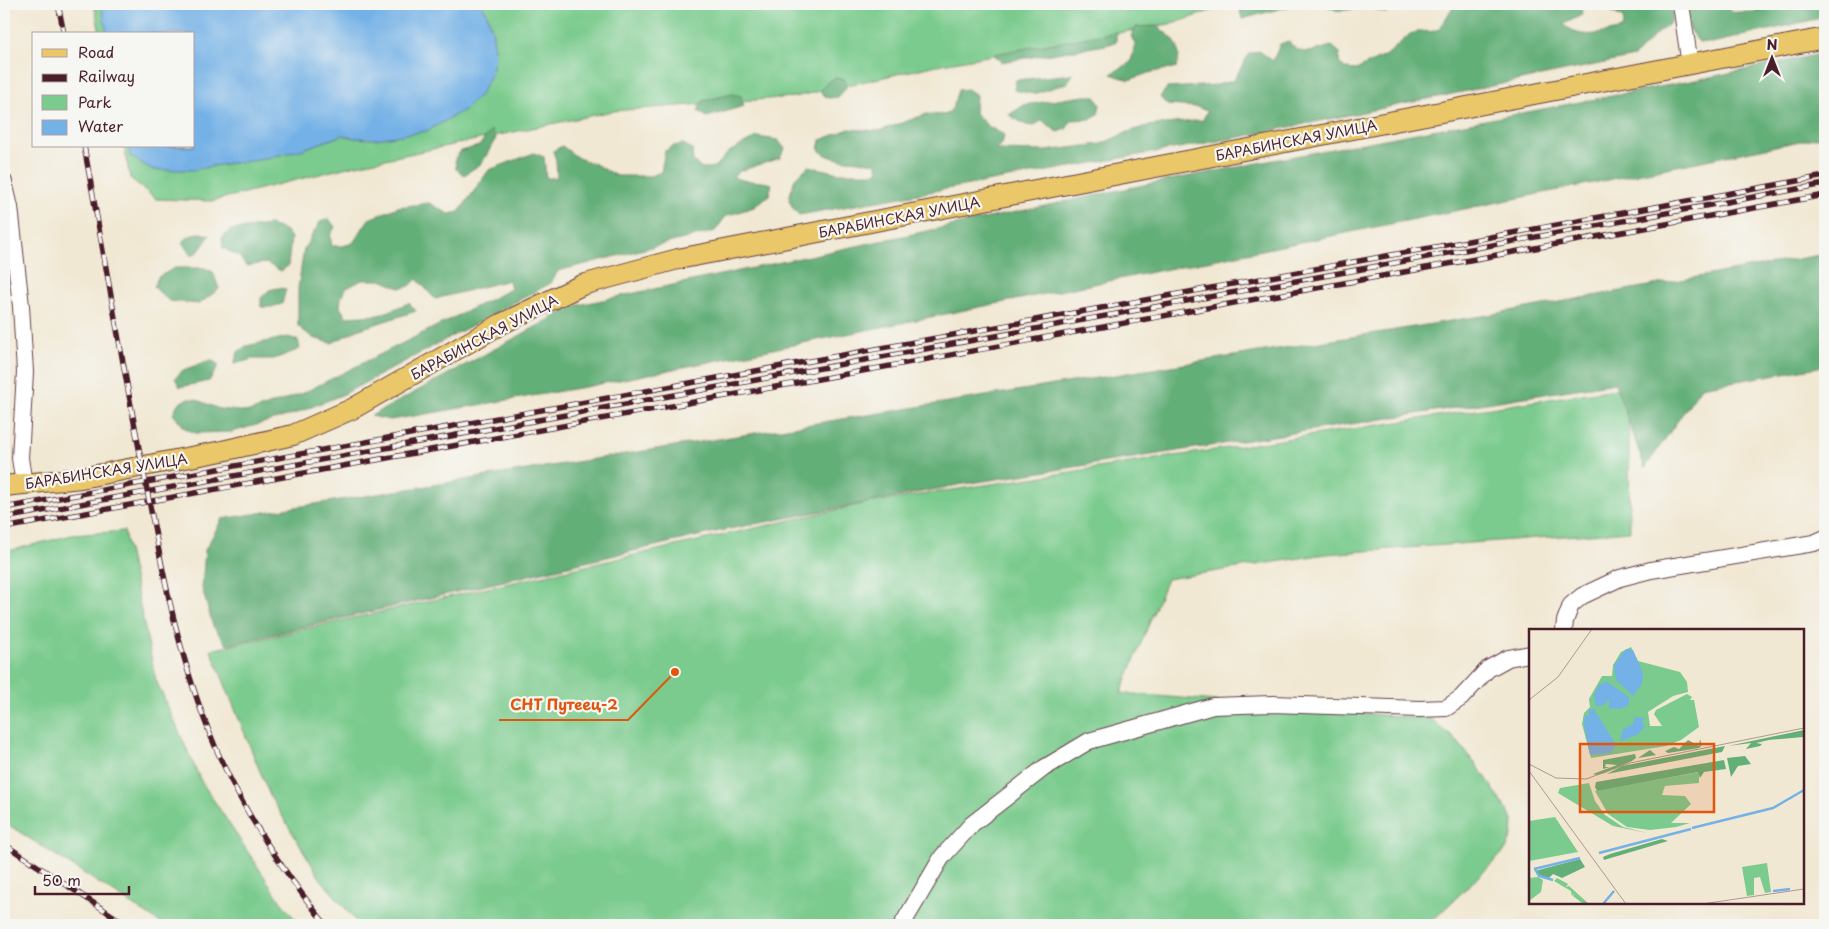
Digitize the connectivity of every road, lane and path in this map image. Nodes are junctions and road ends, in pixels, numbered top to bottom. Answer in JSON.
{"nodes":[{"id":1,"x":1681,"y":4,"type":"edge"},
{"id":2,"x":1825,"y":38,"type":"edge"},
{"id":3,"x":1690,"y":65,"type":"junction"},
{"id":4,"x":4,"y":185,"type":"edge"},
{"id":5,"x":10,"y":266,"type":"edge"},
{"id":6,"x":24,"y":484,"type":"junction"},
{"id":7,"x":4,"y":486,"type":"edge"},
{"id":8,"x":1825,"y":538,"type":"edge"},
{"id":9,"x":1564,"y":629,"type":"edge"},
{"id":10,"x":1529,"y":654,"type":"edge"},
{"id":11,"x":902,"y":925,"type":"edge"}],
"edges":[{"from":1,"to":3,"type":"street"},
{"from":2,"to":3,"type":"main road","name":"БАРАБИНСКАЯ УЛИЦА"},
{"from":3,"to":6,"type":"main road","name":"БАРАБИНСКАЯ УЛИЦА"},
{"from":4,"to":5,"type":"street"},
{"from":5,"to":6,"type":"street"},
{"from":6,"to":7,"type":"main road","name":"БАРАБИНСКАЯ УЛИЦА"},
{"from":8,"to":9,"type":"street"},
{"from":10,"to":11,"type":"street"}]}
